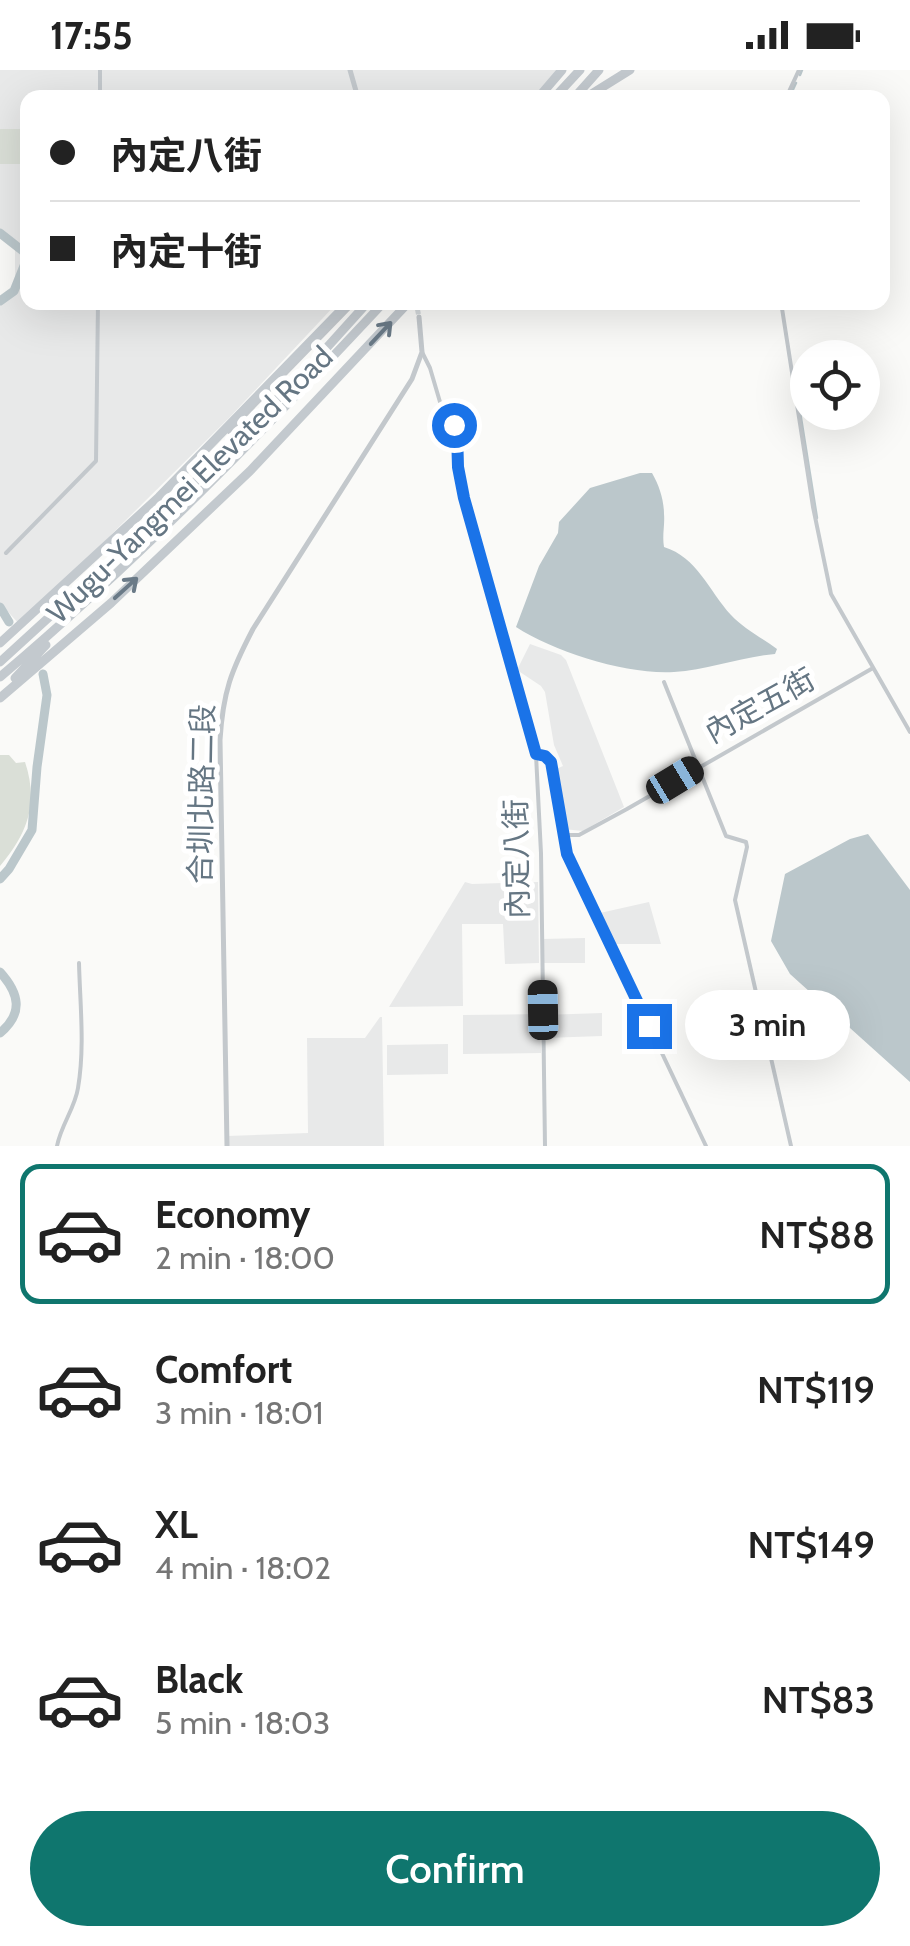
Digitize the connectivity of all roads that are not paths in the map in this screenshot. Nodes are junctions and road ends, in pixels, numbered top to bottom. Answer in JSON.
{"nodes":[{"id":1,"x":562,"y":70,"type":"edge"},
{"id":2,"x":580,"y":70,"type":"edge"},
{"id":3,"x":600,"y":70,"type":"edge"},
{"id":4,"x":618,"y":70,"type":"edge"},
{"id":5,"x":630,"y":70,"type":"edge"},
{"id":6,"x":545,"y":90,"type":"edge"},
{"id":7,"x":561,"y":90,"type":"edge"},
{"id":8,"x":581,"y":90,"type":"edge"},
{"id":9,"x":597,"y":90,"type":"edge"},
{"id":10,"x":600,"y":90,"type":"edge"},
{"id":11,"x":98,"y":310,"type":"edge"},
{"id":12,"x":344,"y":310,"type":"edge"},
{"id":13,"x":361,"y":310,"type":"edge"},
{"id":14,"x":376,"y":310,"type":"edge"},
{"id":15,"x":402,"y":310,"type":"edge"},
{"id":16,"x":781,"y":310,"type":"edge"},
{"id":17,"x":418,"y":316,"type":"tunnel mouth"},
{"id":18,"x":422,"y":352,"type":"junction"},
{"id":19,"x":6,"y":553,"type":"dead end"},
{"id":20,"x":74,"y":614,"type":"junction"},
{"id":21,"x":2,"y":639,"type":"edge"},
{"id":22,"x":0,"y":659,"type":"edge"},
{"id":23,"x":872,"y":668,"type":"junction"},
{"id":24,"x":0,"y":677,"type":"edge"},
{"id":25,"x":664,"y":682,"type":"dead end"},
{"id":26,"x":0,"y":696,"type":"edge"},
{"id":27,"x":907,"y":722,"type":"edge"},
{"id":28,"x":910,"y":732,"type":"edge"},
{"id":29,"x":536,"y":754,"type":"junction"},
{"id":30,"x":698,"y":766,"type":"junction"},
{"id":31,"x":563,"y":835,"type":"junction"},
{"id":32,"x":80,"y":963,"type":"dead end"},
{"id":33,"x":705,"y":1145,"type":"edge"},
{"id":34,"x":57,"y":1146,"type":"edge"},
{"id":35,"x":227,"y":1146,"type":"edge"},
{"id":36,"x":546,"y":1146,"type":"edge"},
{"id":37,"x":791,"y":1146,"type":"edge"}],
"edges":[{"from":1,"to":6,"type":"highway"},
{"from":2,"to":7,"type":"highway"},
{"from":3,"to":8,"type":"highway"},
{"from":4,"to":10,"type":"highway"},
{"from":5,"to":9,"type":"highway"},
{"from":11,"to":19,"type":"street"},
{"from":12,"to":21,"type":"highway","name":"Wugu-Yangmei Elevated Road"},
{"from":13,"to":22,"type":"highway"},
{"from":14,"to":20,"type":"highway"},
{"from":26,"to":15,"type":"highway","name":"Wugu-Yangmei Elevated Road","one_way":true},
{"from":16,"to":23,"type":"street"},
{"from":17,"to":18,"type":"street"},
{"from":18,"to":29,"type":"street","name":"內定八街"},
{"from":18,"to":35,"type":"street","name":"合圳北路二段"},
{"from":20,"to":24,"type":"highway"},
{"from":20,"to":26,"type":"highway"},
{"from":23,"to":27,"type":"street"},
{"from":23,"to":30,"type":"street","name":"內定五街"},
{"from":25,"to":30,"type":"street"},
{"from":27,"to":28,"type":"street"},
{"from":29,"to":31,"type":"street"},
{"from":29,"to":36,"type":"street","name":"內定八街"},
{"from":30,"to":31,"type":"street","name":"內定五街"},
{"from":30,"to":37,"type":"street"},
{"from":31,"to":33,"type":"street"},
{"from":32,"to":34,"type":"street"}]}
